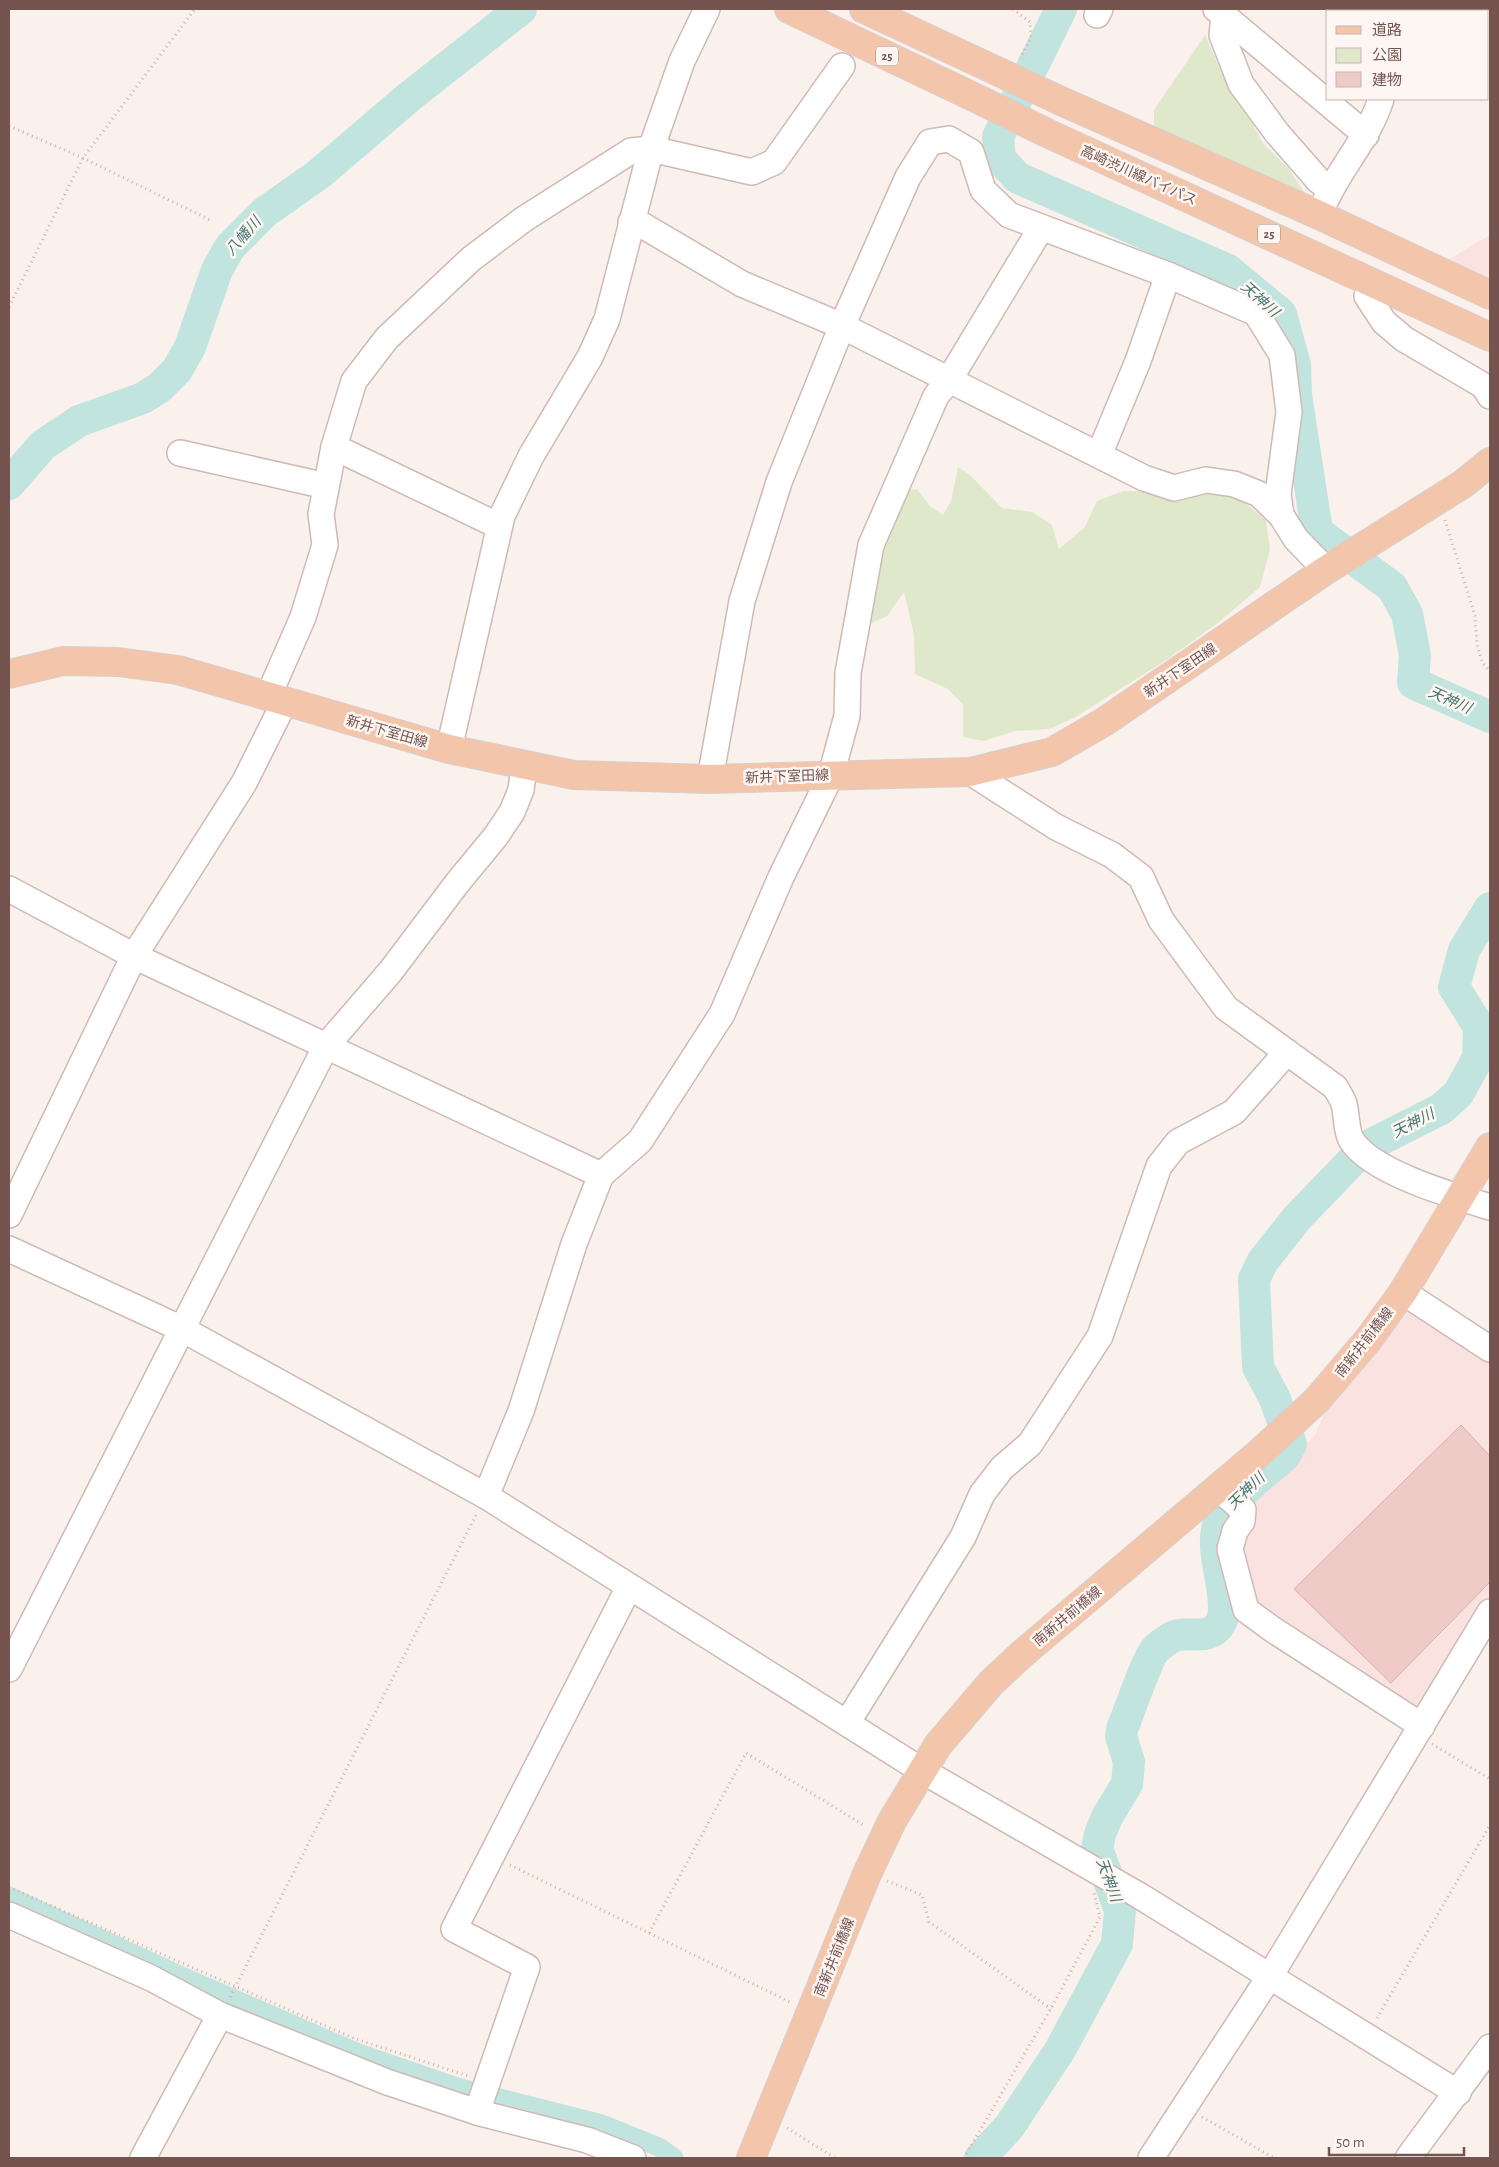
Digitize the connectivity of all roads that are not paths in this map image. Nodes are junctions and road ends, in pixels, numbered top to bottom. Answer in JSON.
{"nodes":[{"id":1,"x":707,"y":9,"type":"edge"},
{"id":2,"x":789,"y":9,"type":"edge"},
{"id":3,"x":864,"y":9,"type":"edge"},
{"id":4,"x":1220,"y":12,"type":"edge"},
{"id":5,"x":842,"y":66,"type":"dead end"},
{"id":6,"x":1381,"y":100,"type":"edge"},
{"id":7,"x":1366,"y":135,"type":"junction"},
{"id":8,"x":651,"y":149,"type":"junction"},
{"id":9,"x":1330,"y":189,"type":"junction"},
{"id":10,"x":1319,"y":215,"type":"junction"},
{"id":11,"x":631,"y":222,"type":"junction"},
{"id":12,"x":1041,"y":228,"type":"junction"},
{"id":13,"x":1168,"y":275,"type":"junction"},
{"id":14,"x":1490,"y":295,"type":"edge"},
{"id":15,"x":1367,"y":296,"type":"dead end"},
{"id":16,"x":842,"y":326,"type":"junction"},
{"id":17,"x":1490,"y":337,"type":"edge"},
{"id":18,"x":949,"y":380,"type":"junction"},
{"id":19,"x":1490,"y":396,"type":"edge"},
{"id":20,"x":334,"y":447,"type":"junction"},
{"id":21,"x":180,"y":453,"type":"dead end"},
{"id":22,"x":1099,"y":455,"type":"junction"},
{"id":23,"x":1490,"y":462,"type":"edge"},
{"id":24,"x":326,"y":486,"type":"junction"},
{"id":25,"x":1281,"y":515,"type":"junction"},
{"id":26,"x":499,"y":526,"type":"junction"},
{"id":27,"x":1326,"y":570,"type":"junction"},
{"id":28,"x":9,"y":674,"type":"edge"},
{"id":29,"x":276,"y":699,"type":"junction"},
{"id":30,"x":449,"y":749,"type":"junction"},
{"id":31,"x":524,"y":766,"type":"junction"},
{"id":32,"x":970,"y":772,"type":"junction"},
{"id":33,"x":831,"y":775,"type":"junction"},
{"id":34,"x":710,"y":779,"type":"junction"},
{"id":35,"x":9,"y":889,"type":"edge"},
{"id":36,"x":134,"y":956,"type":"junction"},
{"id":37,"x":326,"y":1046,"type":"junction"},
{"id":38,"x":1287,"y":1052,"type":"junction"},
{"id":39,"x":1490,"y":1147,"type":"edge"},
{"id":40,"x":601,"y":1175,"type":"junction"},
{"id":41,"x":1460,"y":1198,"type":"junction"},
{"id":42,"x":1490,"y":1207,"type":"edge"},
{"id":43,"x":9,"y":1215,"type":"edge"},
{"id":44,"x":9,"y":1249,"type":"edge"},
{"id":45,"x":1403,"y":1292,"type":"junction"},
{"id":46,"x":182,"y":1329,"type":"junction"},
{"id":47,"x":1490,"y":1349,"type":"edge"},
{"id":48,"x":1218,"y":1488,"type":"junction"},
{"id":49,"x":486,"y":1496,"type":"junction"},
{"id":50,"x":629,"y":1587,"type":"junction"},
{"id":51,"x":1490,"y":1612,"type":"edge"},
{"id":52,"x":9,"y":1669,"type":"edge"},
{"id":53,"x":847,"y":1723,"type":"junction"},
{"id":54,"x":1419,"y":1730,"type":"junction"},
{"id":55,"x":921,"y":1770,"type":"junction"},
{"id":56,"x":9,"y":1915,"type":"edge"},
{"id":57,"x":1270,"y":1976,"type":"junction"},
{"id":58,"x":220,"y":2015,"type":"junction"},
{"id":59,"x":1490,"y":2048,"type":"edge"},
{"id":60,"x":1458,"y":2093,"type":"junction"},
{"id":61,"x":483,"y":2094,"type":"junction"},
{"id":62,"x":143,"y":2158,"type":"edge"},
{"id":63,"x":633,"y":2158,"type":"edge"},
{"id":64,"x":752,"y":2158,"type":"edge"},
{"id":65,"x":1151,"y":2158,"type":"edge"},
{"id":66,"x":1408,"y":2158,"type":"edge"}],
"edges":[{"from":1,"to":8,"type":"street"},
{"from":2,"to":17,"type":"main road","name":"高崎渋川線バイパス","number":"25","bridge":true},
{"from":3,"to":10,"type":"main road","number":"25","bridge":true},
{"from":4,"to":7,"type":"street"},
{"from":4,"to":9,"type":"street"},
{"from":5,"to":8,"type":"street"},
{"from":6,"to":7,"type":"street"},
{"from":7,"to":9,"type":"street"},
{"from":8,"to":11,"type":"street"},
{"from":8,"to":20,"type":"street"},
{"from":9,"to":10,"type":"street"},
{"from":10,"to":14,"type":"main road","number":"25"},
{"from":11,"to":16,"type":"street"},
{"from":11,"to":26,"type":"street"},
{"from":12,"to":13,"type":"street"},
{"from":12,"to":16,"type":"street"},
{"from":12,"to":18,"type":"street"},
{"from":13,"to":22,"type":"street"},
{"from":13,"to":25,"type":"street"},
{"from":15,"to":19,"type":"street"},
{"from":16,"to":18,"type":"street"},
{"from":16,"to":34,"type":"street"},
{"from":18,"to":22,"type":"street"},
{"from":18,"to":33,"type":"street"},
{"from":20,"to":24,"type":"street"},
{"from":20,"to":26,"type":"street"},
{"from":21,"to":24,"type":"street"},
{"from":22,"to":25,"type":"street"},
{"from":23,"to":27,"type":"main road","name":"新井下室田線"},
{"from":24,"to":29,"type":"street"},
{"from":25,"to":27,"type":"street"},
{"from":26,"to":30,"type":"street"},
{"from":27,"to":32,"type":"main road","name":"新井下室田線"},
{"from":28,"to":29,"type":"main road","name":"新井下室田線"},
{"from":29,"to":30,"type":"main road","name":"新井下室田線"},
{"from":29,"to":36,"type":"street"},
{"from":30,"to":31,"type":"main road","name":"新井下室田線"},
{"from":31,"to":34,"type":"main road","name":"新井下室田線"},
{"from":31,"to":37,"type":"street"},
{"from":32,"to":33,"type":"main road","name":"新井下室田線"},
{"from":32,"to":38,"type":"street"},
{"from":33,"to":34,"type":"main road","name":"新井下室田線"},
{"from":33,"to":40,"type":"street"},
{"from":35,"to":36,"type":"street"},
{"from":36,"to":37,"type":"street"},
{"from":36,"to":43,"type":"street"},
{"from":37,"to":40,"type":"street"},
{"from":37,"to":46,"type":"street"},
{"from":38,"to":41,"type":"street"},
{"from":38,"to":53,"type":"street"},
{"from":39,"to":41,"type":"main road","name":"南新井前橋線"},
{"from":40,"to":49,"type":"street"},
{"from":41,"to":42,"type":"street"},
{"from":41,"to":45,"type":"main road","name":"南新井前橋線"},
{"from":44,"to":46,"type":"street"},
{"from":45,"to":47,"type":"street"},
{"from":45,"to":48,"type":"main road","name":"南新井前橋線"},
{"from":46,"to":49,"type":"street"},
{"from":46,"to":52,"type":"street"},
{"from":48,"to":54,"type":"street"},
{"from":48,"to":55,"type":"main road","name":"南新井前橋線"},
{"from":49,"to":50,"type":"street"},
{"from":50,"to":53,"type":"street"},
{"from":50,"to":61,"type":"street"},
{"from":51,"to":54,"type":"street"},
{"from":53,"to":55,"type":"street"},
{"from":54,"to":57,"type":"street"},
{"from":55,"to":57,"type":"street"},
{"from":55,"to":64,"type":"main road","name":"南新井前橋線"},
{"from":56,"to":58,"type":"street"},
{"from":57,"to":60,"type":"street"},
{"from":57,"to":65,"type":"street"},
{"from":58,"to":61,"type":"street"},
{"from":58,"to":62,"type":"street"},
{"from":59,"to":60,"type":"street"},
{"from":60,"to":66,"type":"street"},
{"from":61,"to":63,"type":"street"}]}
